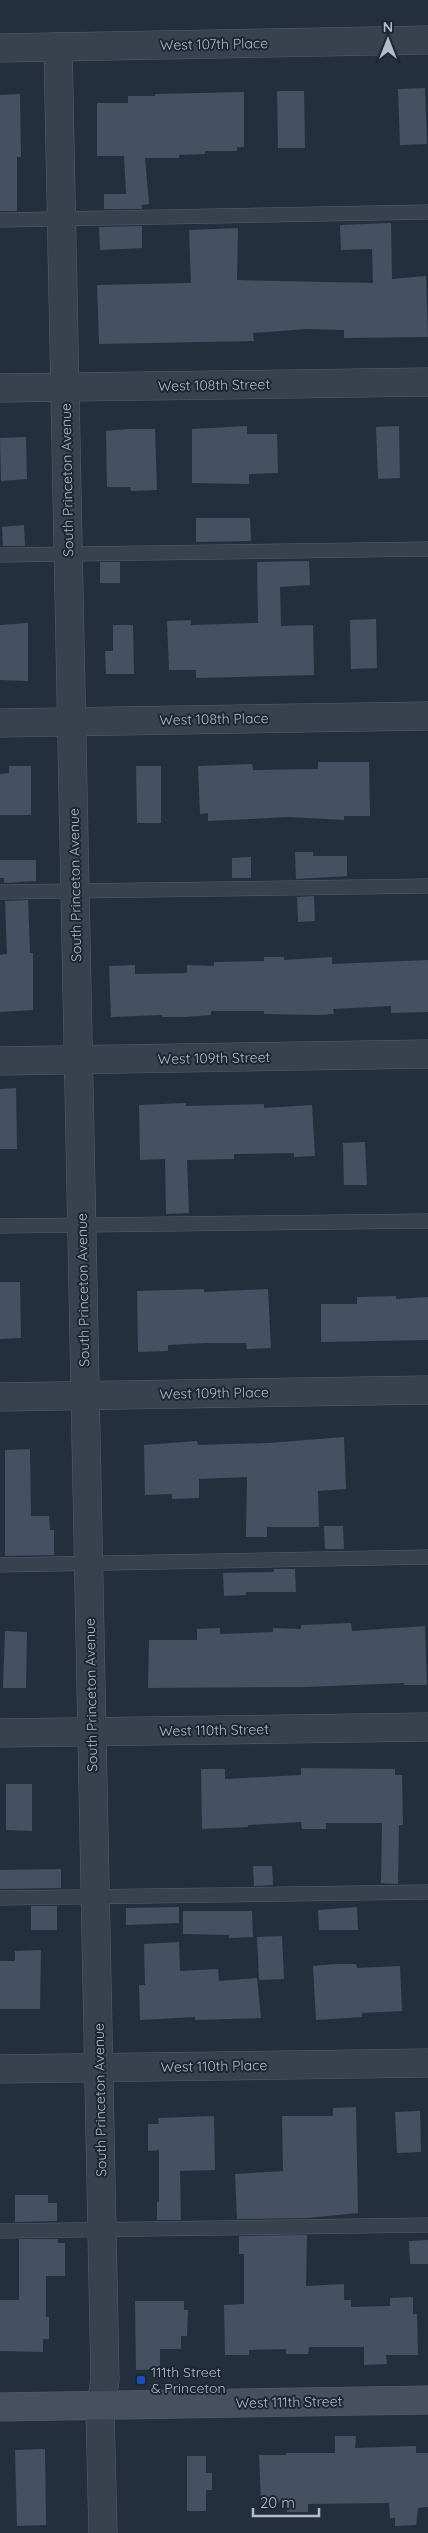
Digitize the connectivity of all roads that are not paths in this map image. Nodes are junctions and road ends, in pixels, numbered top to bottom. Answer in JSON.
{"nodes":[{"id":1,"x":428,"y":40,"type":"edge"},
{"id":2,"x":58,"y":47,"type":"junction"},
{"id":3,"x":0,"y":48,"type":"edge"},
{"id":4,"x":428,"y":212,"type":"edge"},
{"id":5,"x":62,"y":219,"type":"junction"},
{"id":6,"x":0,"y":220,"type":"edge"},
{"id":7,"x":428,"y":382,"type":"edge"},
{"id":8,"x":65,"y":387,"type":"junction"},
{"id":9,"x":0,"y":388,"type":"edge"},
{"id":10,"x":428,"y":549,"type":"edge"},
{"id":11,"x":69,"y":554,"type":"junction"},
{"id":12,"x":0,"y":555,"type":"edge"},
{"id":13,"x":428,"y":716,"type":"edge"},
{"id":14,"x":72,"y":722,"type":"junction"},
{"id":15,"x":0,"y":723,"type":"edge"},
{"id":16,"x":428,"y":886,"type":"edge"},
{"id":17,"x":75,"y":891,"type":"junction"},
{"id":18,"x":0,"y":892,"type":"edge"},
{"id":19,"x":428,"y":1054,"type":"edge"},
{"id":20,"x":79,"y":1060,"type":"junction"},
{"id":21,"x":0,"y":1061,"type":"edge"},
{"id":22,"x":428,"y":1221,"type":"edge"},
{"id":23,"x":82,"y":1225,"type":"junction"},
{"id":24,"x":0,"y":1226,"type":"edge"},
{"id":25,"x":428,"y":1390,"type":"edge"},
{"id":26,"x":86,"y":1395,"type":"junction"},
{"id":27,"x":0,"y":1396,"type":"edge"},
{"id":28,"x":428,"y":1557,"type":"edge"},
{"id":29,"x":89,"y":1563,"type":"junction"},
{"id":30,"x":0,"y":1565,"type":"edge"},
{"id":31,"x":428,"y":1727,"type":"edge"},
{"id":32,"x":92,"y":1732,"type":"junction"},
{"id":33,"x":0,"y":1733,"type":"edge"},
{"id":34,"x":428,"y":1892,"type":"edge"},
{"id":35,"x":96,"y":1896,"type":"junction"},
{"id":36,"x":0,"y":1898,"type":"edge"},
{"id":37,"x":428,"y":2063,"type":"edge"},
{"id":38,"x":99,"y":2067,"type":"junction"},
{"id":39,"x":0,"y":2069,"type":"edge"},
{"id":40,"x":428,"y":2225,"type":"edge"},
{"id":41,"x":102,"y":2229,"type":"junction"},
{"id":42,"x":0,"y":2231,"type":"edge"},
{"id":43,"x":428,"y":2400,"type":"edge"},
{"id":44,"x":101,"y":2405,"type":"junction"},
{"id":45,"x":0,"y":2407,"type":"edge"},
{"id":46,"x":103,"y":2533,"type":"edge"}],
"edges":[{"from":1,"to":2,"type":"street","name":"West 107th Place"},
{"from":2,"to":3,"type":"street","name":"West 107th Place"},
{"from":2,"to":5,"type":"street","name":"South Princeton Avenue"},
{"from":4,"to":5,"type":"lane"},
{"from":5,"to":6,"type":"lane"},
{"from":5,"to":8,"type":"street","name":"South Princeton Avenue"},
{"from":7,"to":8,"type":"street","name":"West 108th Street"},
{"from":8,"to":9,"type":"street","name":"West 108th Street"},
{"from":8,"to":11,"type":"street","name":"South Princeton Avenue"},
{"from":10,"to":11,"type":"lane"},
{"from":11,"to":12,"type":"lane"},
{"from":11,"to":14,"type":"street","name":"South Princeton Avenue"},
{"from":13,"to":14,"type":"street","name":"West 108th Place"},
{"from":14,"to":15,"type":"street","name":"West 108th Place"},
{"from":14,"to":17,"type":"street","name":"South Princeton Avenue"},
{"from":16,"to":17,"type":"lane"},
{"from":17,"to":18,"type":"lane"},
{"from":17,"to":20,"type":"street","name":"South Princeton Avenue"},
{"from":19,"to":20,"type":"street","name":"West 109th Street"},
{"from":20,"to":21,"type":"street","name":"West 109th Street"},
{"from":20,"to":23,"type":"street","name":"South Princeton Avenue"},
{"from":22,"to":23,"type":"lane"},
{"from":23,"to":24,"type":"lane"},
{"from":23,"to":26,"type":"street","name":"South Princeton Avenue"},
{"from":25,"to":26,"type":"street","name":"West 109th Place"},
{"from":26,"to":27,"type":"street","name":"West 109th Place"},
{"from":26,"to":29,"type":"street","name":"South Princeton Avenue"},
{"from":28,"to":29,"type":"lane"},
{"from":29,"to":30,"type":"lane"},
{"from":29,"to":32,"type":"street","name":"South Princeton Avenue"},
{"from":31,"to":32,"type":"street","name":"West 110th Street"},
{"from":32,"to":33,"type":"street","name":"West 110th Street"},
{"from":32,"to":35,"type":"street","name":"South Princeton Avenue"},
{"from":34,"to":35,"type":"lane"},
{"from":35,"to":36,"type":"lane"},
{"from":35,"to":38,"type":"street","name":"South Princeton Avenue"},
{"from":37,"to":38,"type":"street","name":"West 110th Place"},
{"from":38,"to":39,"type":"street","name":"West 110th Place"},
{"from":38,"to":41,"type":"street","name":"South Princeton Avenue"},
{"from":40,"to":41,"type":"lane"},
{"from":41,"to":42,"type":"lane"},
{"from":41,"to":44,"type":"street","name":"South Princeton Avenue"},
{"from":43,"to":44,"type":"main road","name":"West 111th Street"},
{"from":44,"to":45,"type":"main road","name":"West 111th Street"},
{"from":44,"to":46,"type":"street","name":"South Princeton Avenue"}]}
